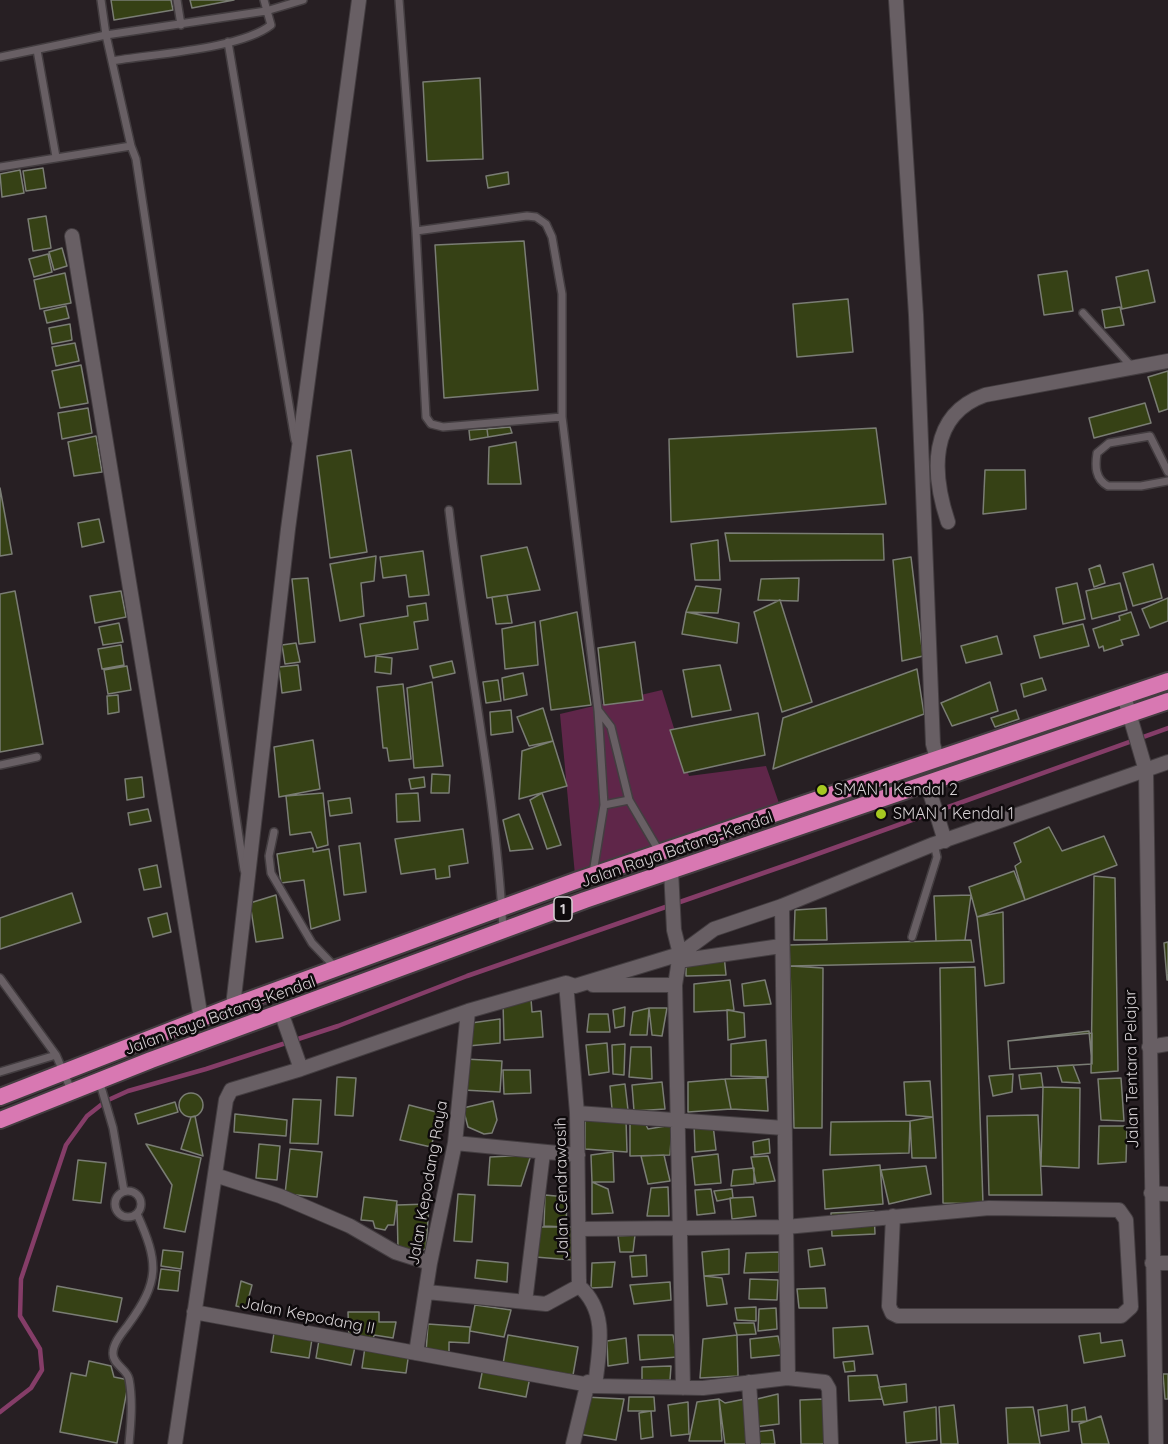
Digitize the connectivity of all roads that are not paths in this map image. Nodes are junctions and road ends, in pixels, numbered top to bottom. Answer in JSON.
{"nodes":[{"id":1,"x":101,"y":0,"type":"edge"},
{"id":2,"x":177,"y":0,"type":"edge"},
{"id":3,"x":264,"y":0,"type":"edge"},
{"id":4,"x":303,"y":0,"type":"edge"},
{"id":5,"x":359,"y":0,"type":"edge"},
{"id":6,"x":399,"y":0,"type":"edge"},
{"id":7,"x":896,"y":0,"type":"edge"},
{"id":8,"x":266,"y":11,"type":"junction"},
{"id":9,"x":181,"y":25,"type":"junction"},
{"id":10,"x":106,"y":35,"type":"junction"},
{"id":11,"x":228,"y":42,"type":"junction"},
{"id":12,"x":37,"y":50,"type":"junction"},
{"id":13,"x":0,"y":57,"type":"edge"},
{"id":14,"x":112,"y":61,"type":"junction"},
{"id":15,"x":131,"y":146,"type":"junction"},
{"id":16,"x":56,"y":157,"type":"junction"},
{"id":17,"x":0,"y":167,"type":"edge"},
{"id":18,"x":417,"y":231,"type":"junction"},
{"id":19,"x":72,"y":236,"type":"dead end"},
{"id":20,"x":1083,"y":313,"type":"dead end"},
{"id":21,"x":1168,"y":361,"type":"edge"},
{"id":22,"x":1132,"y":367,"type":"junction"},
{"id":23,"x":562,"y":417,"type":"junction"},
{"id":24,"x":298,"y":455,"type":"junction"},
{"id":25,"x":1168,"y":472,"type":"edge"},
{"id":26,"x":1168,"y":481,"type":"edge"},
{"id":27,"x":449,"y":510,"type":"dead end"},
{"id":28,"x":948,"y":522,"type":"dead end"},
{"id":29,"x":1168,"y":681,"type":"edge"},
{"id":30,"x":1124,"y":696,"type":"junction"},
{"id":31,"x":1168,"y":701,"type":"edge"},
{"id":32,"x":598,"y":710,"type":"junction"},
{"id":33,"x":1132,"y":714,"type":"junction"},
{"id":34,"x":37,"y":757,"type":"dead end"},
{"id":35,"x":937,"y":759,"type":"junction"},
{"id":36,"x":1168,"y":762,"type":"edge"},
{"id":37,"x":0,"y":765,"type":"edge"},
{"id":38,"x":1145,"y":766,"type":"junction"},
{"id":39,"x":927,"y":783,"type":"junction"},
{"id":40,"x":629,"y":800,"type":"junction"},
{"id":41,"x":604,"y":805,"type":"junction"},
{"id":42,"x":274,"y":831,"type":"dead end"},
{"id":43,"x":940,"y":839,"type":"junction"},
{"id":44,"x":660,"y":853,"type":"junction"},
{"id":45,"x":671,"y":870,"type":"junction"},
{"id":46,"x":592,"y":876,"type":"junction"},
{"id":47,"x":247,"y":891,"type":"junction"},
{"id":48,"x":782,"y":906,"type":"junction"},
{"id":49,"x":502,"y":908,"type":"junction"},
{"id":50,"x":503,"y":930,"type":"junction"},
{"id":51,"x":912,"y":937,"type":"dead end"},
{"id":52,"x":781,"y":946,"type":"junction"},
{"id":53,"x":679,"y":957,"type":"junction"},
{"id":54,"x":337,"y":969,"type":"junction"},
{"id":55,"x":0,"y":978,"type":"edge"},
{"id":56,"x":571,"y":984,"type":"junction"},
{"id":57,"x":675,"y":985,"type":"junction"},
{"id":58,"x":233,"y":1006,"type":"junction"},
{"id":59,"x":468,"y":1011,"type":"junction"},
{"id":60,"x":281,"y":1012,"type":"junction"},
{"id":61,"x":201,"y":1019,"type":"junction"},
{"id":62,"x":1168,"y":1044,"type":"edge"},
{"id":63,"x":1149,"y":1047,"type":"junction"},
{"id":64,"x":56,"y":1055,"type":"junction"},
{"id":65,"x":300,"y":1065,"type":"junction"},
{"id":66,"x":0,"y":1072,"type":"edge"},
{"id":67,"x":63,"y":1072,"type":"junction"},
{"id":68,"x":102,"y":1087,"type":"junction"},
{"id":69,"x":72,"y":1092,"type":"junction"},
{"id":70,"x":0,"y":1097,"type":"edge"},
{"id":71,"x":577,"y":1113,"type":"junction"},
{"id":72,"x":677,"y":1118,"type":"junction"},
{"id":73,"x":0,"y":1120,"type":"edge"},
{"id":74,"x":784,"y":1128,"type":"junction"},
{"id":75,"x":455,"y":1143,"type":"junction"},
{"id":76,"x":543,"y":1153,"type":"junction"},
{"id":77,"x":579,"y":1155,"type":"junction"},
{"id":78,"x":214,"y":1175,"type":"junction"},
{"id":79,"x":124,"y":1191,"type":"junction"},
{"id":80,"x":1151,"y":1193,"type":"junction"},
{"id":81,"x":1168,"y":1194,"type":"edge"},
{"id":82,"x":137,"y":1214,"type":"junction"},
{"id":83,"x":893,"y":1216,"type":"junction"},
{"id":84,"x":786,"y":1227,"type":"junction"},
{"id":85,"x":580,"y":1229,"type":"junction"},
{"id":86,"x":679,"y":1230,"type":"junction"},
{"id":87,"x":430,"y":1263,"type":"junction"},
{"id":88,"x":1152,"y":1263,"type":"junction"},
{"id":89,"x":1168,"y":1263,"type":"edge"},
{"id":90,"x":579,"y":1286,"type":"junction"},
{"id":91,"x":428,"y":1292,"type":"junction"},
{"id":92,"x":525,"y":1302,"type":"junction"},
{"id":93,"x":194,"y":1312,"type":"junction"},
{"id":94,"x":416,"y":1353,"type":"junction"},
{"id":95,"x":788,"y":1378,"type":"junction"},
{"id":96,"x":749,"y":1382,"type":"junction"},
{"id":97,"x":592,"y":1384,"type":"junction"},
{"id":98,"x":683,"y":1388,"type":"junction"},
{"id":99,"x":1162,"y":1421,"type":"edge"},
{"id":100,"x":129,"y":1444,"type":"edge"},
{"id":101,"x":175,"y":1444,"type":"edge"},
{"id":102,"x":573,"y":1444,"type":"edge"},
{"id":103,"x":753,"y":1444,"type":"edge"},
{"id":104,"x":831,"y":1444,"type":"edge"},
{"id":105,"x":1156,"y":1444,"type":"edge"}],
"edges":[{"from":1,"to":10,"type":"lane"},
{"from":2,"to":9,"type":"lane"},
{"from":3,"to":8,"type":"lane"},
{"from":4,"to":8,"type":"lane"},
{"from":5,"to":24,"type":"street"},
{"from":6,"to":18,"type":"lane"},
{"from":7,"to":35,"type":"street"},
{"from":8,"to":9,"type":"lane"},
{"from":8,"to":11,"type":"lane"},
{"from":9,"to":10,"type":"lane"},
{"from":10,"to":12,"type":"lane"},
{"from":10,"to":14,"type":"lane"},
{"from":11,"to":14,"type":"lane"},
{"from":11,"to":24,"type":"lane"},
{"from":12,"to":13,"type":"lane"},
{"from":12,"to":16,"type":"lane"},
{"from":14,"to":15,"type":"lane"},
{"from":15,"to":16,"type":"lane"},
{"from":15,"to":47,"type":"lane"},
{"from":16,"to":17,"type":"lane"},
{"from":18,"to":23,"type":"lane"},
{"from":18,"to":23,"type":"lane"},
{"from":19,"to":61,"type":"street"},
{"from":20,"to":22,"type":"lane"},
{"from":21,"to":22,"type":"street"},
{"from":22,"to":28,"type":"street"},
{"from":23,"to":32,"type":"lane"},
{"from":24,"to":47,"type":"street"},
{"from":25,"to":26,"type":"lane"},
{"from":27,"to":49,"type":"lane"},
{"from":29,"to":30,"type":"highway","name":"Jalan Raya Batang-Kendal","number":"1"},
{"from":30,"to":33,"type":"street","name":"Jalan Tentara Pelajar"},
{"from":30,"to":35,"type":"highway","name":"Jalan Raya Batang-Kendal","number":"1"},
{"from":31,"to":33,"type":"highway","name":"Jalan Raya Batang-Kendal","number":"1"},
{"from":32,"to":40,"type":"lane"},
{"from":32,"to":41,"type":"lane"},
{"from":33,"to":38,"type":"street","name":"Jalan Tentara Pelajar"},
{"from":33,"to":39,"type":"highway","name":"Jalan Raya Batang-Kendal","number":"1"},
{"from":34,"to":37,"type":"lane"},
{"from":35,"to":44,"type":"highway","name":"Jalan Raya Batang-Kendal","number":"1"},
{"from":36,"to":38,"type":"street"},
{"from":38,"to":43,"type":"street"},
{"from":38,"to":63,"type":"street","name":"Jalan Tentara Pelajar"},
{"from":39,"to":43,"type":"street"},
{"from":39,"to":45,"type":"highway","name":"Jalan Raya Batang-Kendal","number":"1"},
{"from":40,"to":41,"type":"lane"},
{"from":40,"to":44,"type":"lane"},
{"from":41,"to":46,"type":"lane"},
{"from":42,"to":54,"type":"lane"},
{"from":43,"to":48,"type":"street"},
{"from":43,"to":51,"type":"lane"},
{"from":44,"to":46,"type":"highway","name":"Jalan Raya Batang-Kendal","number":"1"},
{"from":45,"to":50,"type":"highway","name":"Jalan Raya Batang-Kendal","number":"1"},
{"from":45,"to":53,"type":"street"},
{"from":46,"to":49,"type":"highway","name":"Jalan Raya Batang-Kendal","number":"1"},
{"from":47,"to":58,"type":"street"},
{"from":48,"to":52,"type":"street"},
{"from":48,"to":53,"type":"street"},
{"from":49,"to":50,"type":"lane"},
{"from":49,"to":54,"type":"highway","name":"Jalan Raya Batang-Kendal","number":"1"},
{"from":50,"to":60,"type":"highway","name":"Jalan Raya Batang-Kendal","number":"1"},
{"from":52,"to":53,"type":"street"},
{"from":52,"to":74,"type":"street"},
{"from":53,"to":56,"type":"street"},
{"from":53,"to":57,"type":"street"},
{"from":54,"to":58,"type":"highway","name":"Jalan Raya Batang-Kendal","number":"1"},
{"from":55,"to":64,"type":"lane"},
{"from":56,"to":57,"type":"street"},
{"from":56,"to":59,"type":"street"},
{"from":56,"to":71,"type":"street","name":"Jalan Cendrawasih"},
{"from":57,"to":72,"type":"street"},
{"from":58,"to":61,"type":"highway","name":"Jalan Raya Batang-Kendal","number":"1"},
{"from":59,"to":65,"type":"street"},
{"from":59,"to":75,"type":"street","name":"Jalan Kepodang Raya"},
{"from":60,"to":65,"type":"street"},
{"from":60,"to":68,"type":"highway","name":"Jalan Raya Batang-Kendal","number":"1"},
{"from":61,"to":67,"type":"highway","name":"Jalan Raya Batang-Kendal","number":"1"},
{"from":62,"to":63,"type":"street"},
{"from":63,"to":80,"type":"street","name":"Jalan Tentara Pelajar"},
{"from":64,"to":66,"type":"lane"},
{"from":64,"to":67,"type":"lane"},
{"from":65,"to":78,"type":"street"},
{"from":67,"to":69,"type":"lane"},
{"from":67,"to":70,"type":"highway","name":"Jalan Raya Batang-Kendal","number":"1"},
{"from":68,"to":69,"type":"highway","name":"Jalan Raya Batang-Kendal","number":"1"},
{"from":68,"to":79,"type":"lane"},
{"from":69,"to":73,"type":"highway","name":"Jalan Raya Batang-Kendal","number":"1"},
{"from":71,"to":72,"type":"street"},
{"from":71,"to":77,"type":"street","name":"Jalan Cendrawasih"},
{"from":72,"to":74,"type":"street"},
{"from":72,"to":86,"type":"street"},
{"from":74,"to":84,"type":"street"},
{"from":75,"to":76,"type":"street"},
{"from":75,"to":87,"type":"street","name":"Jalan Kepodang Raya"},
{"from":76,"to":77,"type":"street"},
{"from":76,"to":92,"type":"street"},
{"from":77,"to":85,"type":"street","name":"Jalan Cendrawasih"},
{"from":78,"to":87,"type":"street"},
{"from":78,"to":93,"type":"street"},
{"from":79,"to":82,"type":"lane"},
{"from":79,"to":82,"type":"lane"},
{"from":80,"to":81,"type":"street"},
{"from":80,"to":88,"type":"street","name":"Jalan Tentara Pelajar"},
{"from":82,"to":100,"type":"lane"},
{"from":83,"to":83,"type":"street"},
{"from":83,"to":84,"type":"street"},
{"from":84,"to":86,"type":"street"},
{"from":84,"to":95,"type":"street"},
{"from":85,"to":86,"type":"street"},
{"from":85,"to":90,"type":"street","name":"Jalan Cendrawasih"},
{"from":86,"to":98,"type":"street"},
{"from":87,"to":91,"type":"street","name":"Jalan Kepodang Raya"},
{"from":88,"to":89,"type":"street"},
{"from":88,"to":99,"type":"street","name":"Jalan Tentara Pelajar"},
{"from":90,"to":92,"type":"street"},
{"from":90,"to":97,"type":"street"},
{"from":91,"to":92,"type":"street"},
{"from":91,"to":94,"type":"street","name":"Jalan Kepodang Raya"},
{"from":93,"to":94,"type":"street","name":"Jalan Kepodang II"},
{"from":93,"to":101,"type":"street"},
{"from":94,"to":97,"type":"street","name":"Jalan Kepodang II"},
{"from":95,"to":96,"type":"street","name":"Jalan Kepodang II"},
{"from":95,"to":104,"type":"street","name":"Jalan Kepodang II"},
{"from":96,"to":98,"type":"street","name":"Jalan Kepodang II"},
{"from":96,"to":103,"type":"street"},
{"from":97,"to":98,"type":"street","name":"Jalan Kepodang II"},
{"from":97,"to":102,"type":"street"},
{"from":99,"to":105,"type":"street","name":"Jalan Tentara Pelajar"}]}
